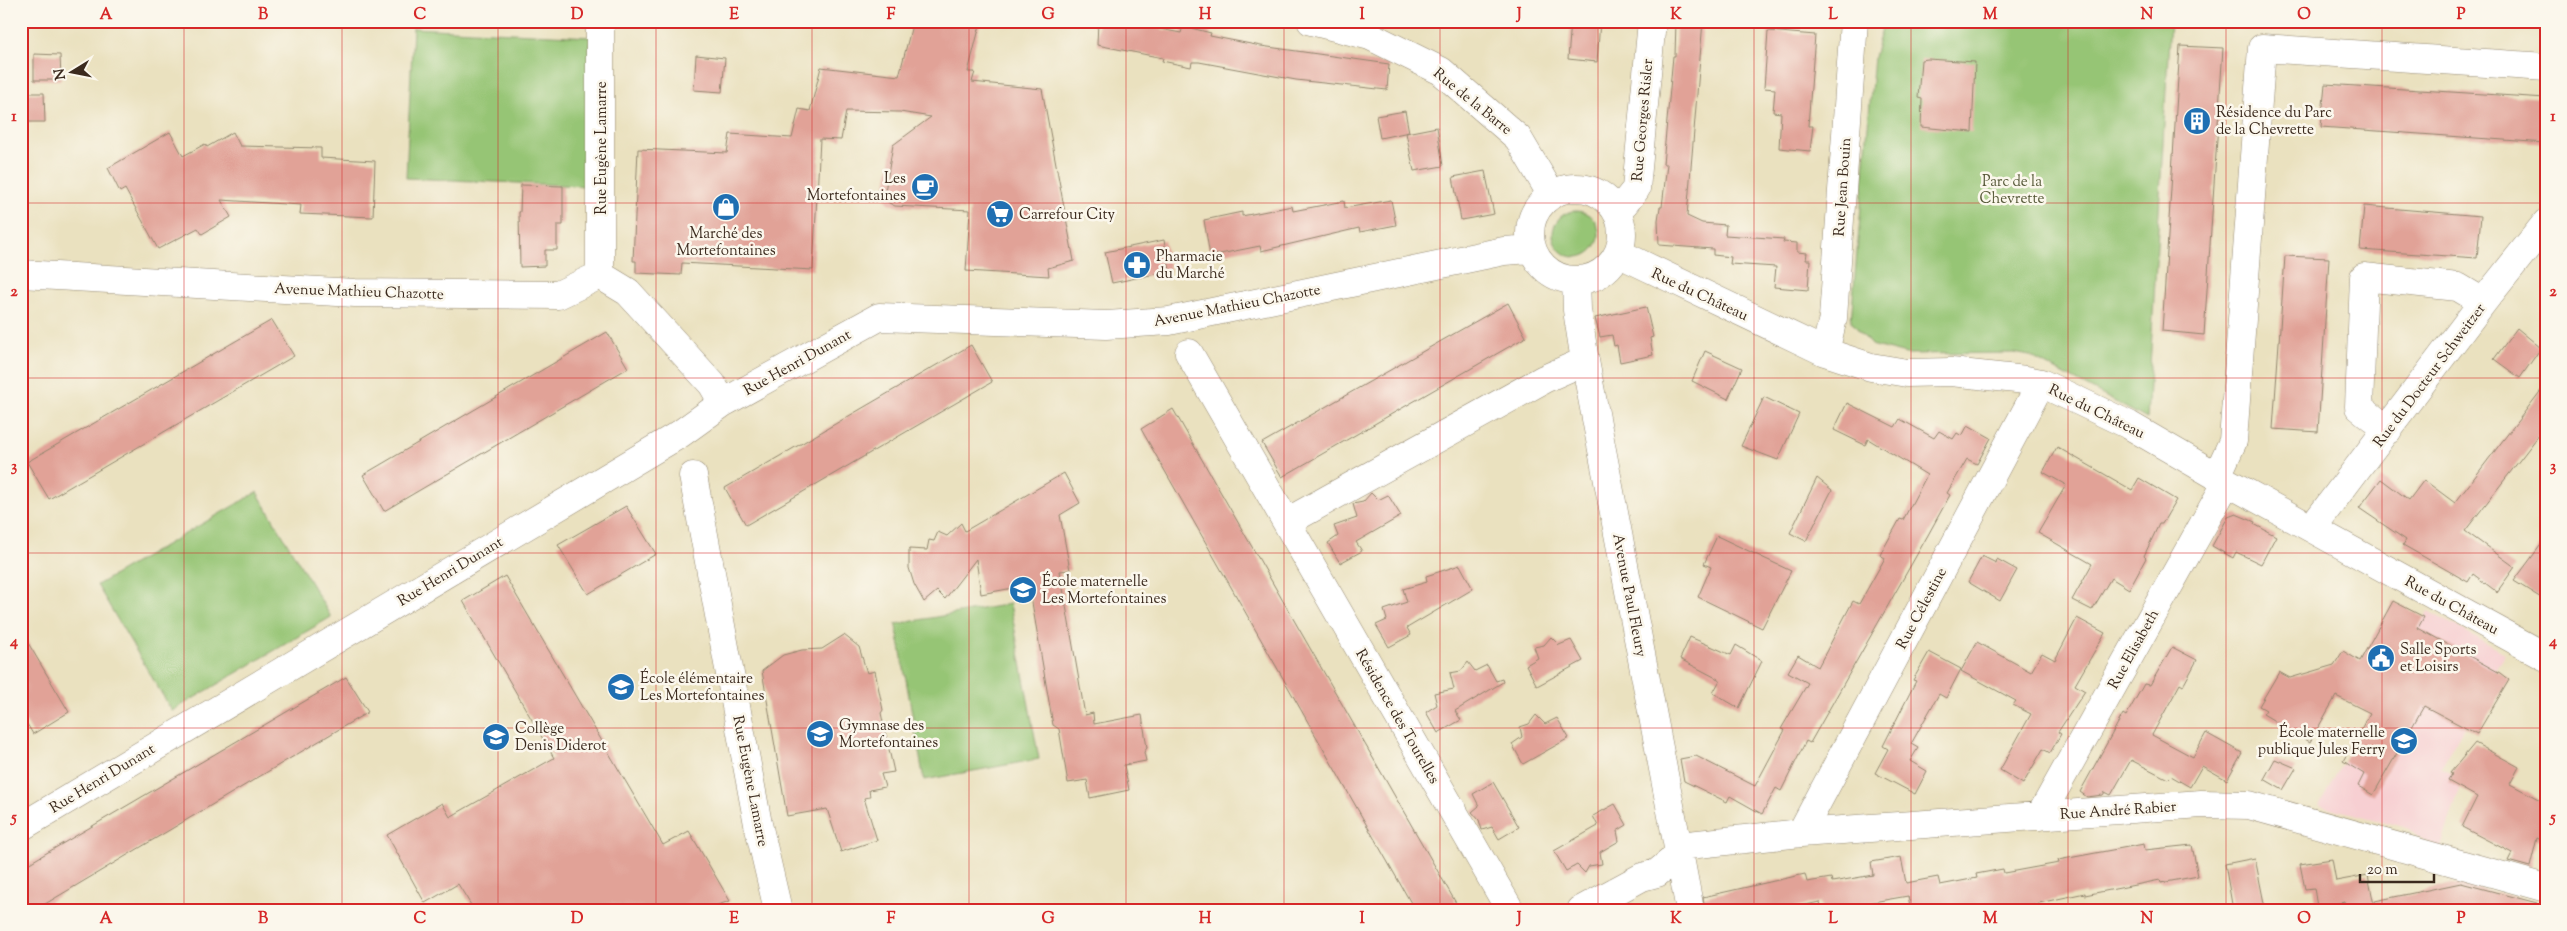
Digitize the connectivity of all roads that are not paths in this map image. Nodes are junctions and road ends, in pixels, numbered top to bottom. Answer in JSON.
{"nodes":[{"id":1,"x":600,"y":21,"type":"edge"},
{"id":2,"x":1652,"y":21,"type":"edge"},
{"id":3,"x":1854,"y":21,"type":"edge"},
{"id":4,"x":1320,"y":22,"type":"edge"},
{"id":5,"x":2546,"y":67,"type":"edge"},
{"id":6,"x":1552,"y":194,"type":"junction"},
{"id":7,"x":1614,"y":207,"type":"junction"},
{"id":8,"x":2546,"y":223,"type":"edge"},
{"id":9,"x":1532,"y":249,"type":"junction"},
{"id":10,"x":1618,"y":253,"type":"junction"},
{"id":11,"x":21,"y":274,"type":"edge"},
{"id":12,"x":600,"y":275,"type":"junction"},
{"id":13,"x":1576,"y":280,"type":"junction"},
{"id":14,"x":2483,"y":302,"type":"junction"},
{"id":15,"x":879,"y":317,"type":"joint"},
{"id":16,"x":1825,"y":352,"type":"junction"},
{"id":17,"x":1189,"y":353,"type":"dead end"},
{"id":18,"x":1585,"y":361,"type":"junction"},
{"id":19,"x":2041,"y":384,"type":"junction"},
{"id":20,"x":723,"y":403,"type":"junction"},
{"id":21,"x":2388,"y":430,"type":"junction"},
{"id":22,"x":693,"y":476,"type":"dead end"},
{"id":23,"x":2222,"y":479,"type":"junction"},
{"id":24,"x":1287,"y":522,"type":"junction"},
{"id":25,"x":2312,"y":528,"type":"junction"},
{"id":26,"x":2546,"y":657,"type":"edge"},
{"id":27,"x":2040,"y":816,"type":"junction"},
{"id":28,"x":21,"y":827,"type":"edge"},
{"id":29,"x":1801,"y":833,"type":"junction"},
{"id":30,"x":1680,"y":850,"type":"junction"},
{"id":31,"x":2546,"y":888,"type":"edge"},
{"id":32,"x":778,"y":910,"type":"edge"},
{"id":33,"x":1510,"y":910,"type":"edge"},
{"id":34,"x":1581,"y":910,"type":"edge"},
{"id":35,"x":1690,"y":910,"type":"edge"}],
"edges":[{"from":1,"to":12,"type":"street","name":"Rue Eugène Lamarre"},
{"from":2,"to":7,"type":"street","name":"Rue Georges Risler"},
{"from":3,"to":16,"type":"street","name":"Rue Jean Bouin"},
{"from":4,"to":6,"type":"street","name":"Rue de la Barre"},
{"from":5,"to":23,"type":"street","name":"Rue Elisabeth"},
{"from":6,"to":7,"type":"street"},
{"from":6,"to":9,"type":"street"},
{"from":7,"to":10,"type":"street"},
{"from":8,"to":14,"type":"street","name":"Rue du Docteur Schweitzer"},
{"from":9,"to":13,"type":"street"},
{"from":9,"to":15,"type":"street","name":"Avenue Mathieu Chazotte"},
{"from":10,"to":13,"type":"street"},
{"from":10,"to":16,"type":"street","name":"Rue du Château"},
{"from":11,"to":12,"type":"street","name":"Avenue Mathieu Chazotte"},
{"from":12,"to":20,"type":"street"},
{"from":13,"to":18,"type":"street","name":"Avenue Paul Fleury"},
{"from":14,"to":21,"type":"street","name":"Rue du Docteur Schweitzer"},
{"from":14,"to":21,"type":"street"},
{"from":15,"to":20,"type":"street","name":"Rue Henri Dunant"},
{"from":16,"to":19,"type":"street","name":"Rue du Château"},
{"from":17,"to":24,"type":"street","name":"Résidence des Tourelles"},
{"from":18,"to":24,"type":"street"},
{"from":18,"to":30,"type":"street","name":"Avenue Paul Fleury"},
{"from":19,"to":23,"type":"street","name":"Rue du Château"},
{"from":19,"to":29,"type":"street","name":"Rue Célestine"},
{"from":20,"to":28,"type":"street","name":"Rue Henri Dunant"},
{"from":21,"to":25,"type":"street","name":"Rue du Docteur Schweitzer"},
{"from":22,"to":32,"type":"street","name":"Rue Eugène Lamarre"},
{"from":23,"to":25,"type":"street","name":"Rue du Château"},
{"from":23,"to":27,"type":"street","name":"Rue Elisabeth"},
{"from":24,"to":33,"type":"street","name":"Résidence des Tourelles"},
{"from":25,"to":26,"type":"street","name":"Rue du Château"},
{"from":27,"to":29,"type":"street","name":"Rue André Rabier"},
{"from":27,"to":31,"type":"street","name":"Rue André Rabier"},
{"from":29,"to":30,"type":"street","name":"Rue André Rabier"},
{"from":30,"to":34,"type":"street"},
{"from":30,"to":35,"type":"street","name":"Avenue Paul Fleury"}]}
